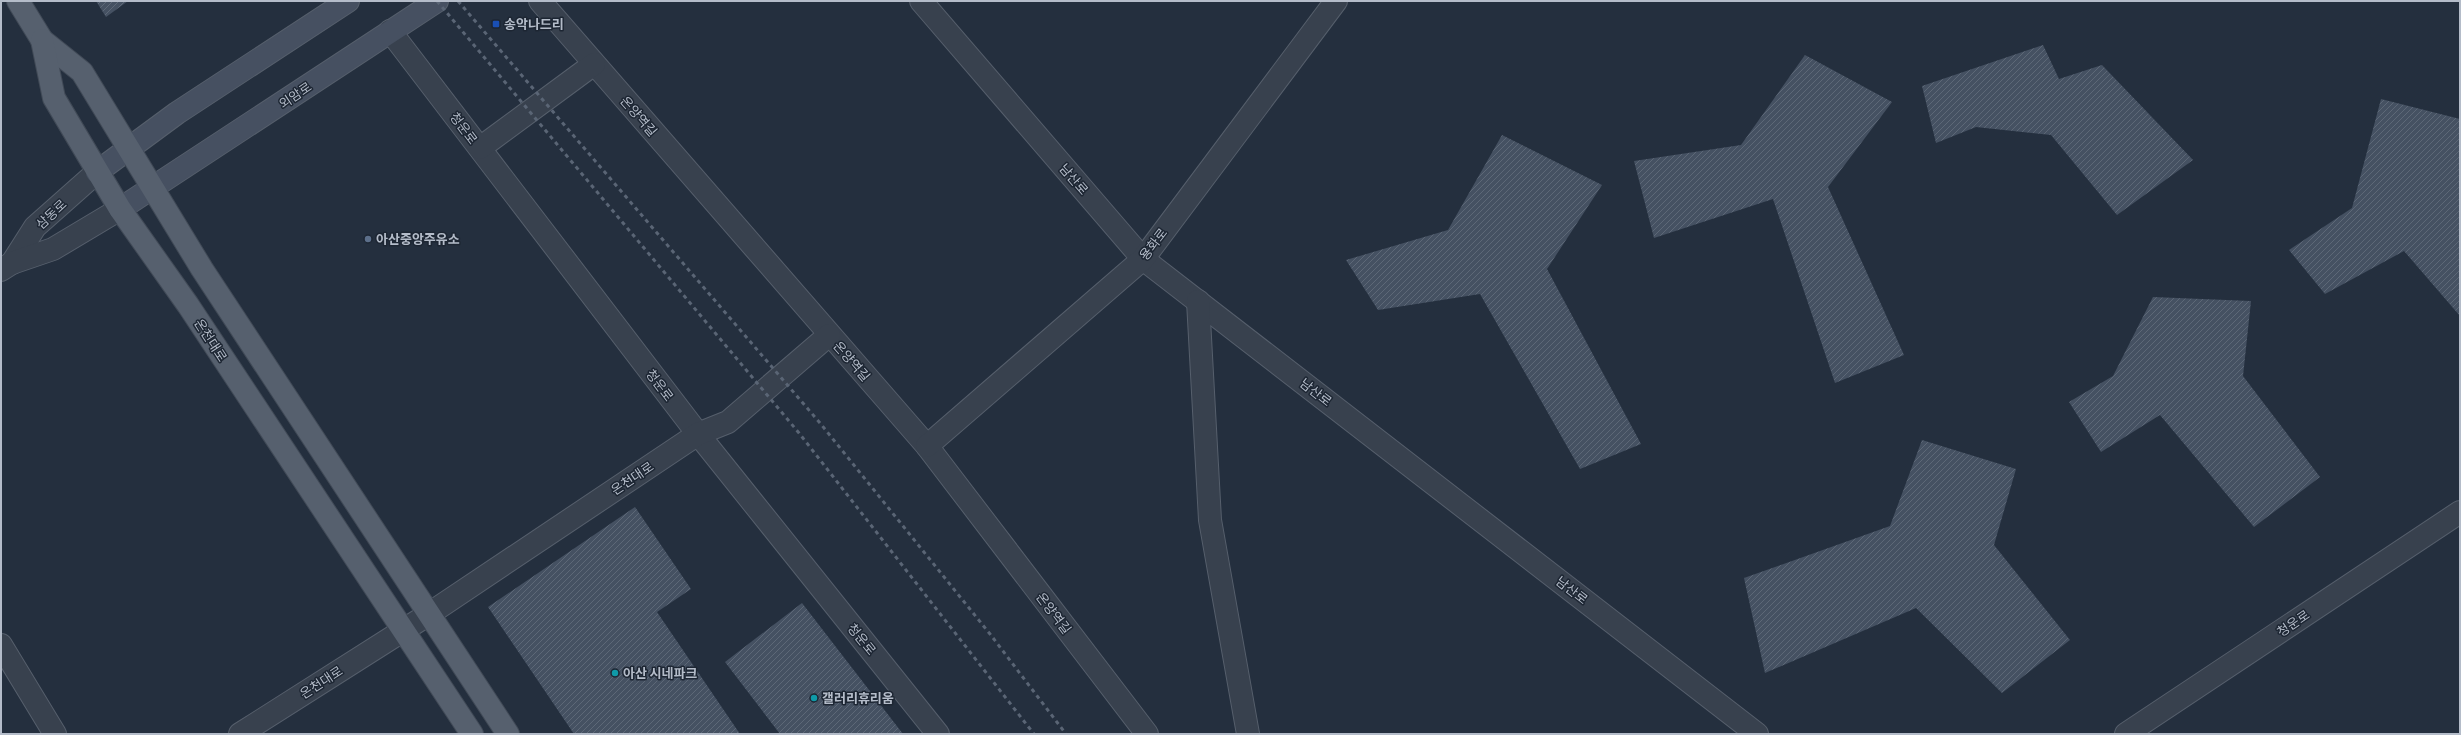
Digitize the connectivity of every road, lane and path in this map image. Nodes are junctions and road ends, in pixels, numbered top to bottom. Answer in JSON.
{"nodes":[{"id":1,"x":18,"y":1,"type":"edge"},
{"id":2,"x":348,"y":1,"type":"edge"},
{"id":3,"x":437,"y":1,"type":"edge"},
{"id":4,"x":540,"y":1,"type":"edge"},
{"id":5,"x":921,"y":1,"type":"edge"},
{"id":6,"x":1336,"y":1,"type":"edge"},
{"id":7,"x":390,"y":31,"type":"junction"},
{"id":8,"x":42,"y":40,"type":"junction"},
{"id":9,"x":594,"y":64,"type":"junction"},
{"id":10,"x":128,"y":148,"type":"junction"},
{"id":11,"x":480,"y":148,"type":"junction"},
{"id":12,"x":97,"y":172,"type":"junction"},
{"id":13,"x":152,"y":188,"type":"junction"},
{"id":14,"x":120,"y":208,"type":"junction"},
{"id":15,"x":1143,"y":259,"type":"junction"},
{"id":16,"x":7,"y":266,"type":"edge"},
{"id":17,"x":1198,"y":301,"type":"junction"},
{"id":18,"x":829,"y":335,"type":"junction"},
{"id":19,"x":698,"y":434,"type":"junction"},
{"id":20,"x":927,"y":446,"type":"junction"},
{"id":21,"x":2460,"y":512,"type":"edge"},
{"id":22,"x":429,"y":614,"type":"junction"},
{"id":23,"x":403,"y":630,"type":"junction"},
{"id":24,"x":1,"y":645,"type":"edge"},
{"id":25,"x":54,"y":734,"type":"edge"},
{"id":26,"x":240,"y":734,"type":"edge"},
{"id":27,"x":472,"y":734,"type":"edge"},
{"id":28,"x":508,"y":734,"type":"edge"},
{"id":29,"x":938,"y":734,"type":"edge"},
{"id":30,"x":1147,"y":734,"type":"edge"},
{"id":31,"x":1248,"y":734,"type":"edge"},
{"id":32,"x":1757,"y":734,"type":"edge"},
{"id":33,"x":2126,"y":734,"type":"edge"}],
"edges":[{"from":1,"to":8,"type":"main road","name":"온천대로"},
{"from":2,"to":10,"type":"main road"},
{"from":3,"to":7,"type":"main road","name":"외암로"},
{"from":4,"to":9,"type":"street","name":"온양역길"},
{"from":5,"to":15,"type":"street","name":"남산로"},
{"from":6,"to":15,"type":"street","name":"용화로"},
{"from":7,"to":11,"type":"street","name":"청운로"},
{"from":7,"to":13,"type":"main road","name":"외암로"},
{"from":8,"to":10,"type":"main road","name":"온천대로"},
{"from":8,"to":12,"type":"main road","name":"온천대로"},
{"from":9,"to":11,"type":"street"},
{"from":9,"to":18,"type":"street","name":"온양역길"},
{"from":10,"to":12,"type":"main road"},
{"from":10,"to":13,"type":"main road","name":"온천대로"},
{"from":11,"to":19,"type":"street","name":"청운로"},
{"from":12,"to":14,"type":"main road","name":"온천대로"},
{"from":12,"to":16,"type":"street","name":"삼동로"},
{"from":13,"to":14,"type":"main road","name":"외암로"},
{"from":13,"to":22,"type":"main road","name":"온천대로"},
{"from":14,"to":16,"type":"street","name":"삼동로"},
{"from":14,"to":23,"type":"main road","name":"온천대로"},
{"from":15,"to":17,"type":"street","name":"남산로"},
{"from":15,"to":20,"type":"street","name":"용화로"},
{"from":17,"to":31,"type":"street"},
{"from":17,"to":32,"type":"street","name":"남산로"},
{"from":18,"to":19,"type":"street","name":"온천대로"},
{"from":18,"to":20,"type":"street","name":"온양역길"},
{"from":19,"to":22,"type":"street","name":"온천대로"},
{"from":19,"to":29,"type":"street","name":"청운로"},
{"from":20,"to":30,"type":"street","name":"온양역길"},
{"from":21,"to":33,"type":"street","name":"청운로"},
{"from":22,"to":23,"type":"street","name":"온천대로"},
{"from":22,"to":28,"type":"main road","name":"온천대로"},
{"from":23,"to":26,"type":"street","name":"온천대로"},
{"from":23,"to":27,"type":"main road","name":"온천대로"},
{"from":24,"to":25,"type":"street"}]}
